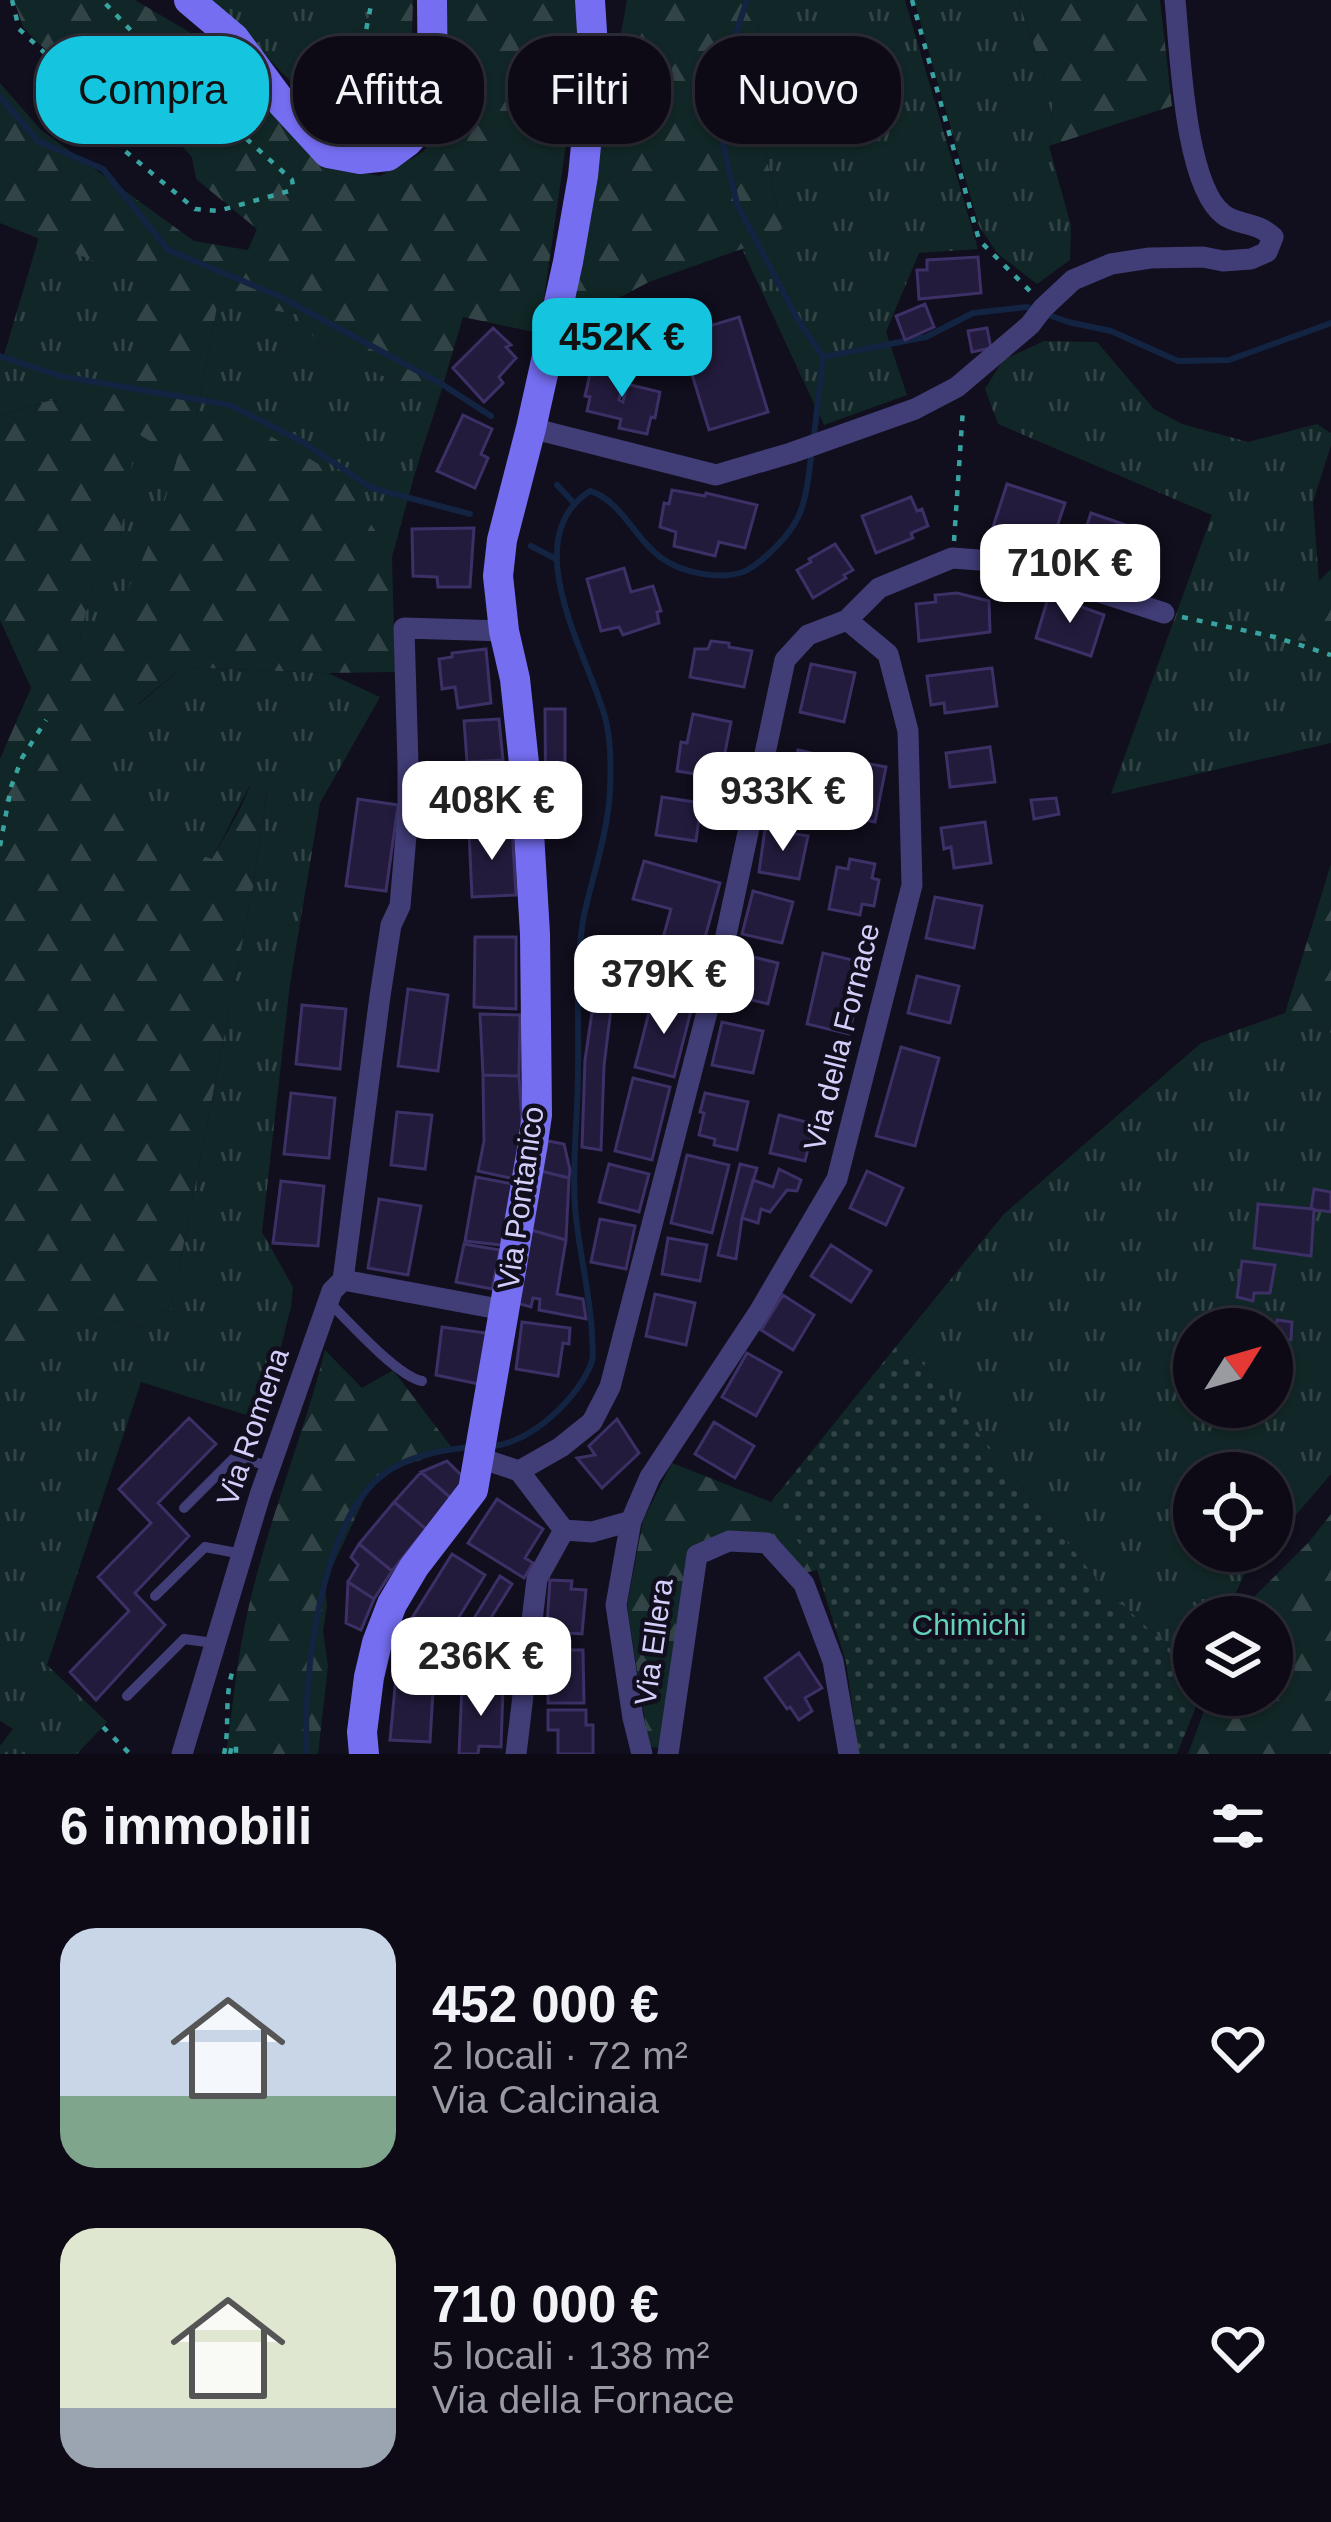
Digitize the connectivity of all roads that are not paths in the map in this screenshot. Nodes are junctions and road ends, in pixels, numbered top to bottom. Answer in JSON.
{"nodes":[{"id":1,"x":189,"y":0,"type":"edge"},
{"id":2,"x":432,"y":0,"type":"edge"},
{"id":3,"x":590,"y":0,"type":"edge"},
{"id":4,"x":1175,"y":0,"type":"edge"},
{"id":5,"x":531,"y":428,"type":"junction"},
{"id":6,"x":1164,"y":613,"type":"road end"},
{"id":7,"x":847,"y":620,"type":"junction"},
{"id":8,"x":504,"y":631,"type":"junction"},
{"id":9,"x":344,"y":1280,"type":"junction"},
{"id":10,"x":328,"y":1301,"type":"junction"},
{"id":11,"x":504,"y":1310,"type":"junction"},
{"id":12,"x":422,"y":1381,"type":"dead end"},
{"id":13,"x":480,"y":1455,"type":"junction"},
{"id":14,"x":269,"y":1466,"type":"junction"},
{"id":15,"x":519,"y":1471,"type":"junction"},
{"id":16,"x":184,"y":1508,"type":"dead end"},
{"id":17,"x":631,"y":1521,"type":"junction"},
{"id":18,"x":564,"y":1531,"type":"junction"},
{"id":19,"x":242,"y":1554,"type":"junction"},
{"id":20,"x":155,"y":1597,"type":"dead end"},
{"id":21,"x":214,"y":1643,"type":"junction"},
{"id":22,"x":127,"y":1696,"type":"dead end"},
{"id":23,"x":182,"y":1754,"type":"edge"},
{"id":24,"x":364,"y":1754,"type":"edge"},
{"id":25,"x":517,"y":1754,"type":"edge"},
{"id":26,"x":642,"y":1754,"type":"edge"},
{"id":27,"x":668,"y":1754,"type":"edge"},
{"id":28,"x":849,"y":1754,"type":"edge"}],
"edges":[{"from":1,"to":2,"type":"street"},
{"from":3,"to":5,"type":"street","name":"Via Pontanico"},
{"from":4,"to":5,"type":"street"},
{"from":5,"to":8,"type":"street","name":"Via Pontanico"},
{"from":6,"to":7,"type":"street"},
{"from":7,"to":15,"type":"street"},
{"from":7,"to":17,"type":"street","name":"Via della Fornace"},
{"from":8,"to":9,"type":"street"},
{"from":8,"to":11,"type":"street","name":"Via Pontanico"},
{"from":9,"to":10,"type":"street","name":"Via Romena"},
{"from":9,"to":11,"type":"street"},
{"from":10,"to":12,"type":"lane"},
{"from":10,"to":14,"type":"street","name":"Via Romena"},
{"from":11,"to":13,"type":"street","name":"Via Pontanico"},
{"from":13,"to":15,"type":"street"},
{"from":13,"to":24,"type":"street","name":"Via Pontanico"},
{"from":14,"to":16,"type":"lane"},
{"from":14,"to":19,"type":"street","name":"Via Romena"},
{"from":15,"to":18,"type":"street"},
{"from":17,"to":18,"type":"street"},
{"from":17,"to":26,"type":"street","name":"Via Ellera"},
{"from":18,"to":25,"type":"street"},
{"from":19,"to":20,"type":"lane"},
{"from":19,"to":21,"type":"street","name":"Via Romena"},
{"from":21,"to":22,"type":"lane"},
{"from":21,"to":23,"type":"street","name":"Via Romena"},
{"from":27,"to":28,"type":"street","name":"Via Ellera"}]}
